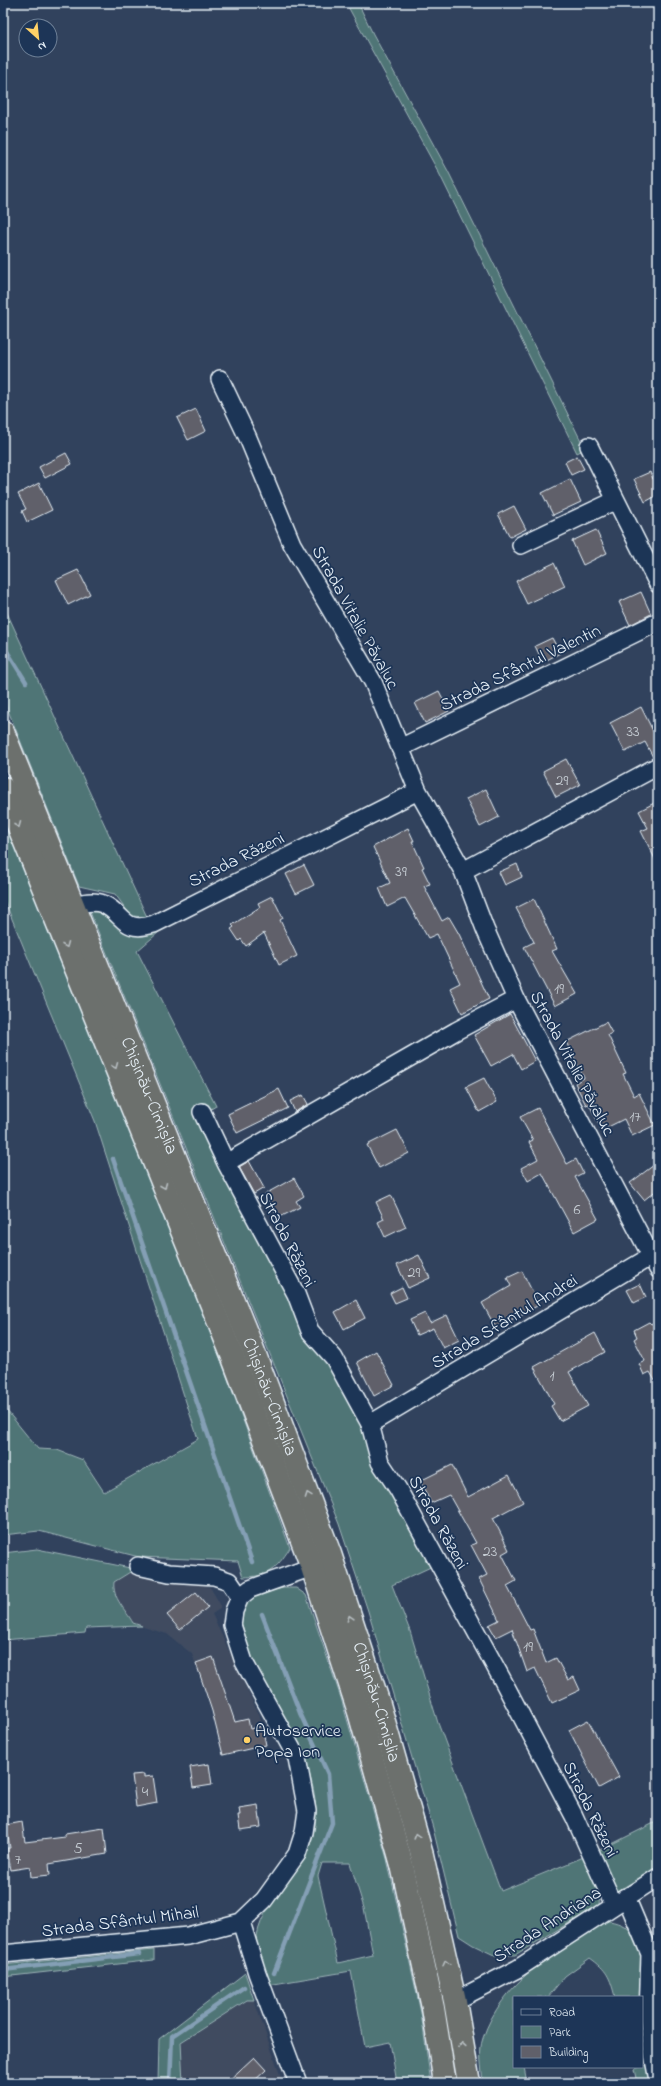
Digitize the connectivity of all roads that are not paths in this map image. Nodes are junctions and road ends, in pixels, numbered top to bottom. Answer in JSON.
{"nodes":[{"id":1,"x":220,"y":379,"type":"dead end"},
{"id":2,"x":589,"y":446,"type":"dead end"},
{"id":3,"x":616,"y":500,"type":"junction"},
{"id":4,"x":521,"y":546,"type":"dead end"},
{"id":5,"x":658,"y":584,"type":"edge"},
{"id":6,"x":658,"y":622,"type":"edge"},
{"id":7,"x":3,"y":732,"type":"edge"},
{"id":8,"x":400,"y":748,"type":"junction"},
{"id":9,"x":658,"y":766,"type":"edge"},
{"id":10,"x":3,"y":788,"type":"edge"},
{"id":11,"x":418,"y":791,"type":"junction"},
{"id":12,"x":463,"y":871,"type":"junction"},
{"id":13,"x":72,"y":905,"type":"junction"},
{"id":14,"x":516,"y":998,"type":"junction"},
{"id":15,"x":202,"y":1112,"type":"dead end"},
{"id":16,"x":226,"y":1162,"type":"junction"},
{"id":17,"x":656,"y":1259,"type":"edge"},
{"id":18,"x":370,"y":1424,"type":"junction"},
{"id":19,"x":138,"y":1566,"type":"dead end"},
{"id":20,"x":312,"y":1567,"type":"junction"},
{"id":21,"x":240,"y":1597,"type":"junction"},
{"id":22,"x":658,"y":1877,"type":"edge"},
{"id":23,"x":620,"y":1901,"type":"junction"},
{"id":24,"x":241,"y":1922,"type":"junction"},
{"id":25,"x":3,"y":1954,"type":"edge"},
{"id":26,"x":455,"y":2001,"type":"junction"},
{"id":27,"x":658,"y":2080,"type":"edge"},
{"id":28,"x":298,"y":2083,"type":"edge"},
{"id":29,"x":445,"y":2083,"type":"edge"},
{"id":30,"x":469,"y":2083,"type":"edge"}],
"edges":[{"from":1,"to":8,"type":"street","name":"Strada Vitalie Păvaluc"},
{"from":2,"to":3,"type":"street"},
{"from":3,"to":4,"type":"street"},
{"from":3,"to":5,"type":"street"},
{"from":6,"to":8,"type":"street","name":"Strada Sfântul Valentin"},
{"from":7,"to":13,"type":"highway","name":"Chișinău-Cimișlia"},
{"from":8,"to":11,"type":"street","name":"Strada Vitalie Păvaluc"},
{"from":9,"to":12,"type":"street"},
{"from":10,"to":20,"type":"highway","name":"Chișinău-Cimișlia","one_way":true},
{"from":11,"to":12,"type":"street","name":"Strada Vitalie Păvaluc"},
{"from":11,"to":13,"type":"street","name":"Strada Răzeni"},
{"from":12,"to":14,"type":"street","name":"Strada Vitalie Păvaluc"},
{"from":26,"to":13,"type":"highway","name":"Chișinău-Cimișlia","one_way":true},
{"from":14,"to":16,"type":"street"},
{"from":14,"to":17,"type":"street","name":"Strada Vitalie Păvaluc"},
{"from":15,"to":16,"type":"street","name":"Strada Răzeni"},
{"from":16,"to":18,"type":"street","name":"Strada Răzeni"},
{"from":17,"to":18,"type":"street","name":"Strada Sfântul Andrei"},
{"from":18,"to":23,"type":"street","name":"Strada Răzeni"},
{"from":19,"to":21,"type":"street"},
{"from":20,"to":21,"type":"street"},
{"from":20,"to":29,"type":"highway","name":"Chișinău-Cimișlia"},
{"from":21,"to":24,"type":"street","name":"Strada Sfântul Mihail"},
{"from":22,"to":23,"type":"street","name":"Strada Andriana"},
{"from":23,"to":26,"type":"street","name":"Strada Andriana"},
{"from":23,"to":27,"type":"street","name":"Strada Răzeni"},
{"from":24,"to":25,"type":"street","name":"Strada Sfântul Mihail"},
{"from":24,"to":28,"type":"street"},
{"from":30,"to":26,"type":"highway","name":"Chișinău-Cimișlia","one_way":true}]}
